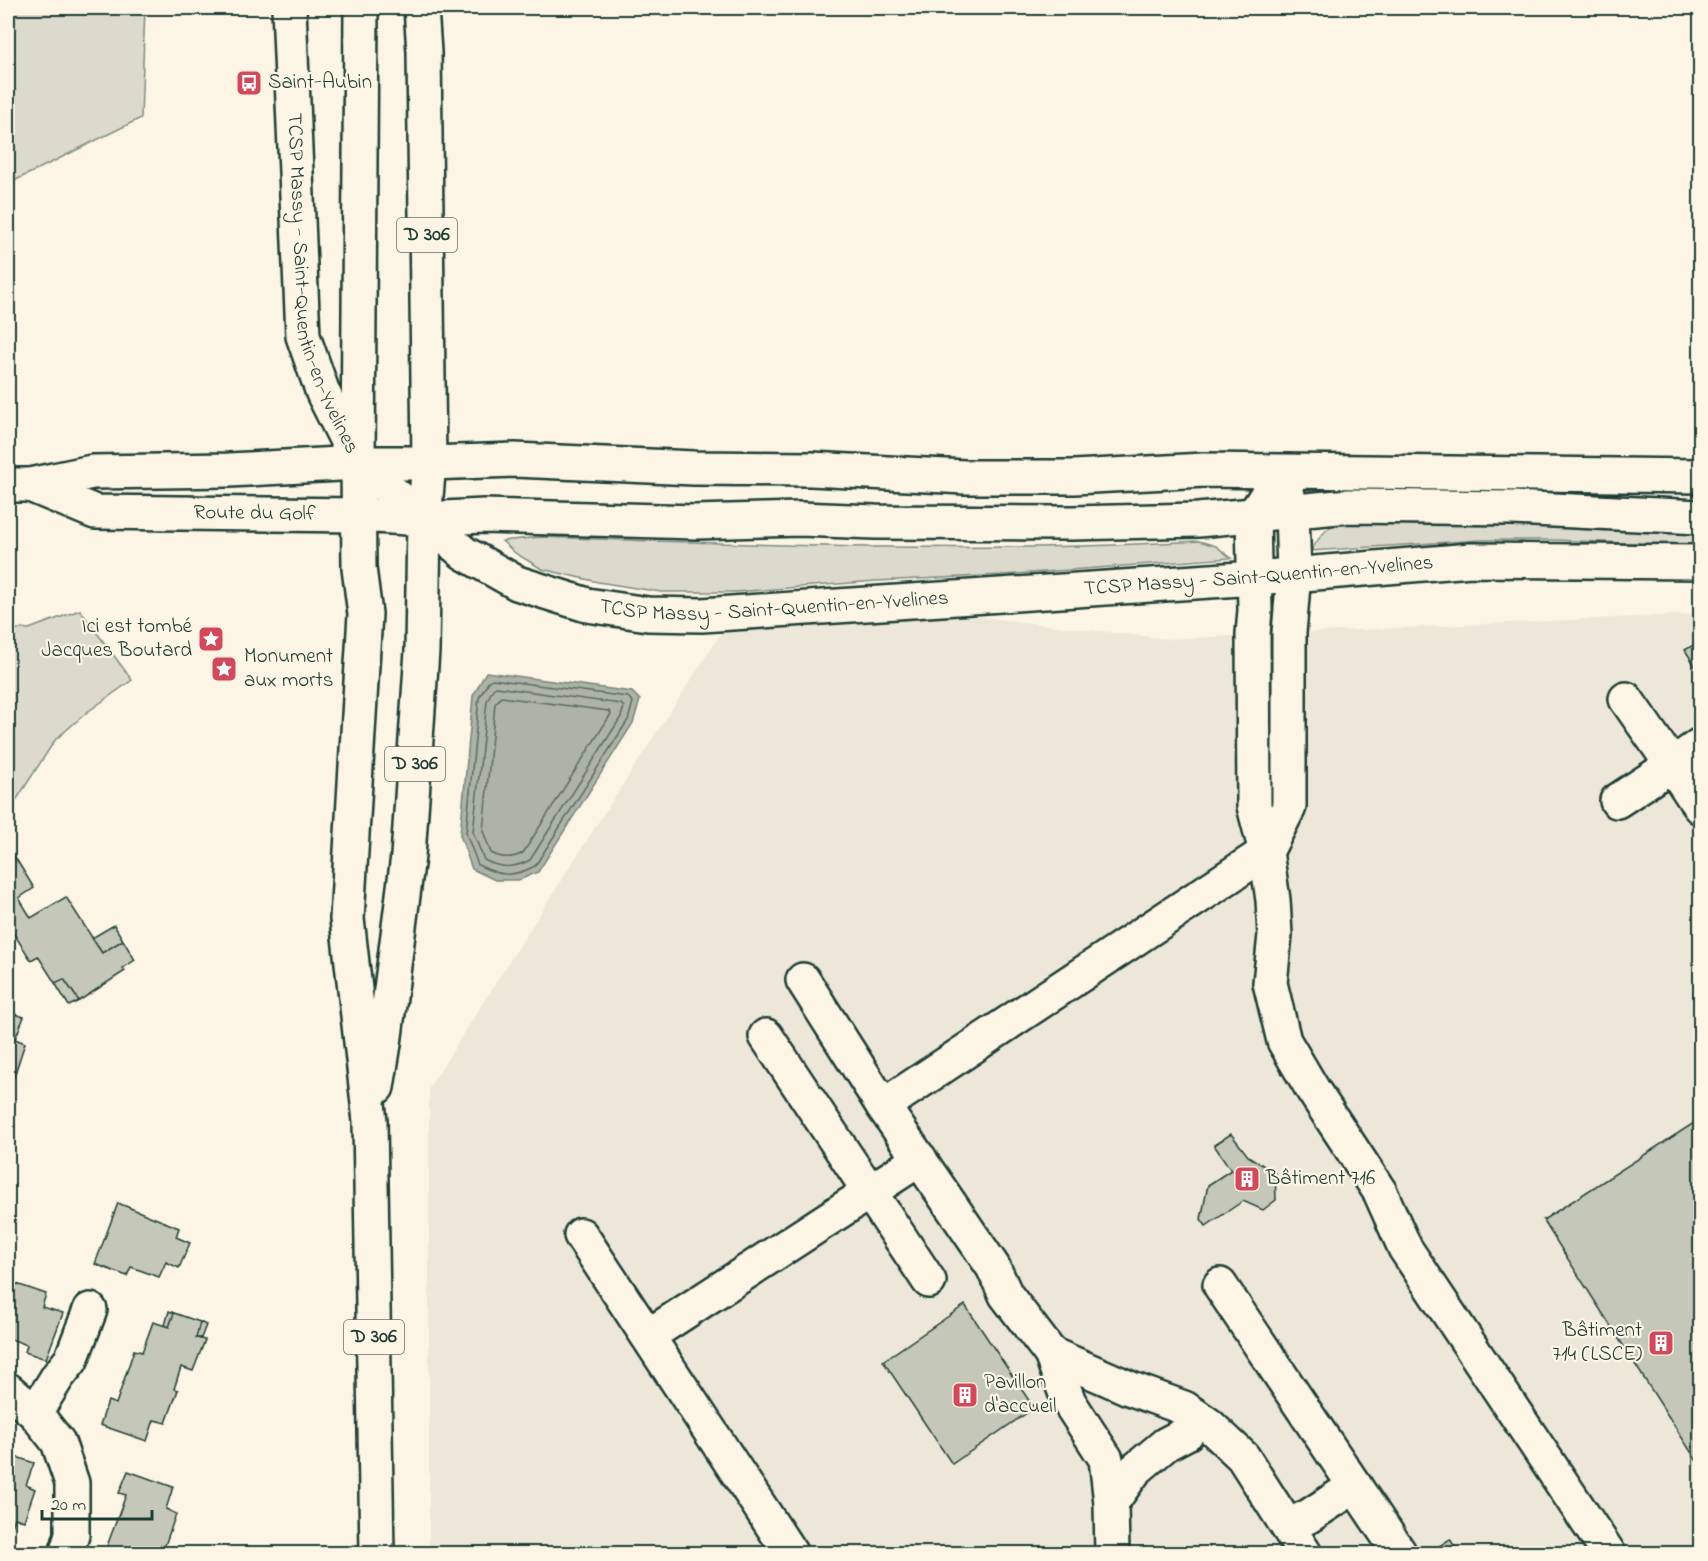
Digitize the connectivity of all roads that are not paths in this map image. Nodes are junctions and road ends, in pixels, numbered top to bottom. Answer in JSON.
{"nodes":[{"id":1,"x":289,"y":8,"type":"edge"},
{"id":2,"x":361,"y":8,"type":"edge"},
{"id":3,"x":421,"y":8,"type":"edge"},
{"id":4,"x":357,"y":463,"type":"junction"},
{"id":5,"x":429,"y":464,"type":"junction"},
{"id":6,"x":1282,"y":472,"type":"junction"},
{"id":7,"x":1701,"y":476,"type":"edge"},
{"id":8,"x":19,"y":485,"type":"edge"},
{"id":9,"x":1292,"y":512,"type":"junction"},
{"id":10,"x":358,"y":515,"type":"junction"},
{"id":11,"x":1253,"y":516,"type":"junction"},
{"id":12,"x":1701,"y":517,"type":"edge"},
{"id":13,"x":424,"y":519,"type":"junction"},
{"id":14,"x":1701,"y":562,"type":"edge"},
{"id":15,"x":1294,"y":573,"type":"junction"},
{"id":16,"x":1255,"y":578,"type":"junction"},
{"id":17,"x":1626,"y":699,"type":"dead end"},
{"id":18,"x":1701,"y":745,"type":"edge"},
{"id":19,"x":1672,"y":765,"type":"junction"},
{"id":20,"x":1617,"y":801,"type":"dead end"},
{"id":21,"x":1701,"y":807,"type":"edge"},
{"id":22,"x":1266,"y":852,"type":"junction"},
{"id":23,"x":803,"y":980,"type":"dead end"},
{"id":24,"x":766,"y":1036,"type":"dead end"},
{"id":25,"x":883,"y":1106,"type":"junction"},
{"id":26,"x":370,"y":1121,"type":"junction"},
{"id":27,"x":920,"y":1159,"type":"junction"},
{"id":28,"x":869,"y":1192,"type":"junction"},
{"id":29,"x":581,"y":1235,"type":"dead end"},
{"id":30,"x":929,"y":1281,"type":"dead end"},
{"id":31,"x":1220,"y":1286,"type":"dead end"},
{"id":32,"x":90,"y":1310,"type":"dead end"},
{"id":33,"x":648,"y":1336,"type":"junction"},
{"id":34,"x":1051,"y":1354,"type":"junction"},
{"id":35,"x":8,"y":1390,"type":"edge"},
{"id":36,"x":35,"y":1413,"type":"junction"},
{"id":37,"x":1196,"y":1416,"type":"junction"},
{"id":38,"x":1354,"y":1486,"type":"junction"},
{"id":39,"x":1111,"y":1503,"type":"junction"},
{"id":40,"x":1288,"y":1526,"type":"junction"},
{"id":41,"x":1399,"y":1552,"type":"edge"},
{"id":42,"x":66,"y":1554,"type":"edge"},
{"id":43,"x":377,"y":1554,"type":"edge"},
{"id":44,"x":791,"y":1554,"type":"edge"},
{"id":45,"x":1112,"y":1554,"type":"edge"},
{"id":46,"x":1305,"y":1554,"type":"edge"},
{"id":47,"x":1609,"y":1554,"type":"edge"}],
"edges":[{"from":1,"to":4,"type":"main road","name":"TCSP Massy - Saint-Quentin-en-Yvelines"},
{"from":2,"to":4,"type":"main road","number":"D 306"},
{"from":3,"to":5,"type":"main road","number":"D 306"},
{"from":4,"to":5,"type":"main road","name":"Route du Golf"},
{"from":4,"to":8,"type":"main road","name":"Route du Golf"},
{"from":4,"to":10,"type":"main road","number":"D 306"},
{"from":4,"to":13,"type":"main road","name":"TCSP Massy - Saint-Quentin-en-Yvelines"},
{"from":5,"to":6,"type":"main road","name":"Route du Golf"},
{"from":5,"to":13,"type":"main road","number":"D 306"},
{"from":6,"to":7,"type":"main road","name":"Route du Golf"},
{"from":6,"to":9,"type":"main road"},
{"from":6,"to":11,"type":"main road"},
{"from":8,"to":10,"type":"main road","name":"Route du Golf"},
{"from":9,"to":11,"type":"main road","name":"Route du Golf"},
{"from":9,"to":12,"type":"main road","name":"Route du Golf"},
{"from":9,"to":15,"type":"main road"},
{"from":10,"to":13,"type":"main road","name":"Route du Golf"},
{"from":10,"to":26,"type":"main road","number":"D 306"},
{"from":11,"to":13,"type":"main road","name":"Route du Golf"},
{"from":11,"to":16,"type":"main road"},
{"from":13,"to":16,"type":"main road","name":"TCSP Massy - Saint-Quentin-en-Yvelines"},
{"from":13,"to":26,"type":"main road","number":"D 306"},
{"from":14,"to":15,"type":"main road","name":"TCSP Massy - Saint-Quentin-en-Yvelines"},
{"from":15,"to":16,"type":"main road","name":"TCSP Massy - Saint-Quentin-en-Yvelines"},
{"from":15,"to":22,"type":"main road"},
{"from":16,"to":22,"type":"main road"},
{"from":17,"to":19,"type":"main road"},
{"from":18,"to":19,"type":"main road"},
{"from":19,"to":20,"type":"main road"},
{"from":19,"to":21,"type":"main road"},
{"from":22,"to":25,"type":"main road"},
{"from":22,"to":47,"type":"main road"},
{"from":23,"to":25,"type":"main road"},
{"from":24,"to":28,"type":"main road"},
{"from":25,"to":27,"type":"main road"},
{"from":26,"to":43,"type":"main road","number":"D 306"},
{"from":27,"to":28,"type":"main road"},
{"from":27,"to":34,"type":"main road"},
{"from":28,"to":30,"type":"main road"},
{"from":28,"to":33,"type":"main road"},
{"from":29,"to":33,"type":"main road"},
{"from":31,"to":38,"type":"main road"},
{"from":32,"to":36,"type":"main road"},
{"from":33,"to":44,"type":"main road"},
{"from":34,"to":37,"type":"main road"},
{"from":34,"to":39,"type":"main road"},
{"from":35,"to":36,"type":"main road"},
{"from":36,"to":42,"type":"main road"},
{"from":37,"to":39,"type":"main road"},
{"from":37,"to":40,"type":"main road"},
{"from":38,"to":40,"type":"main road"},
{"from":38,"to":41,"type":"main road"},
{"from":39,"to":45,"type":"main road"},
{"from":40,"to":46,"type":"main road"}]}
